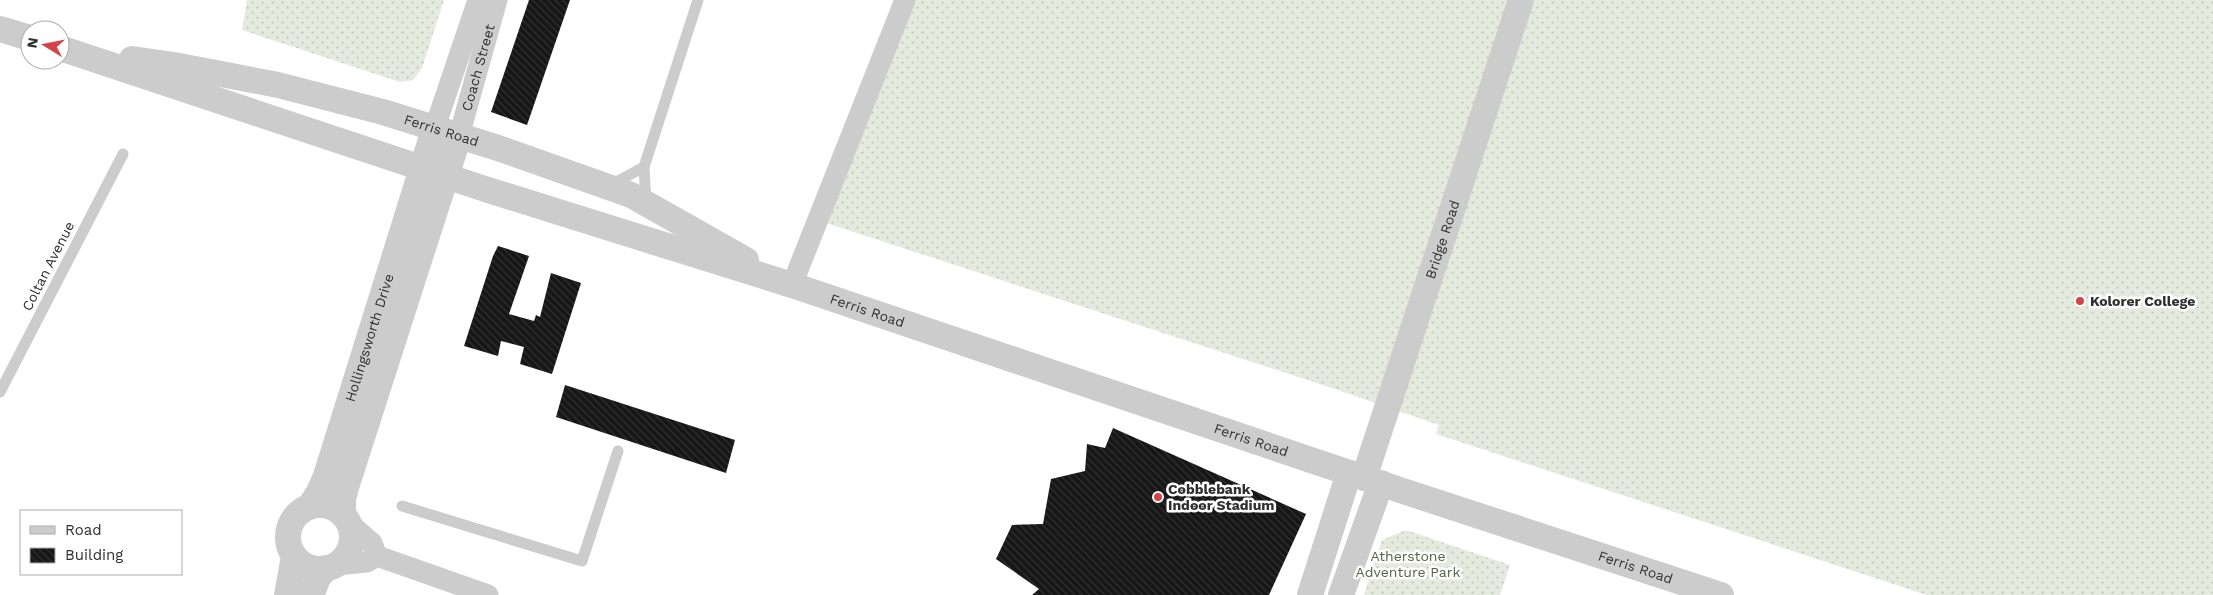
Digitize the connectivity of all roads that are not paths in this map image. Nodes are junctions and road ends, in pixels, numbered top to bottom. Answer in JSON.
{"nodes":[{"id":1,"x":478,"y":0,"type":"edge"},
{"id":2,"x":497,"y":0,"type":"edge"},
{"id":3,"x":698,"y":0,"type":"edge"},
{"id":4,"x":905,"y":0,"type":"edge"},
{"id":5,"x":1521,"y":0,"type":"edge"},
{"id":6,"x":0,"y":29,"type":"edge"},
{"id":7,"x":20,"y":35,"type":"edge"},
{"id":8,"x":70,"y":50,"type":"edge"},
{"id":9,"x":70,"y":51,"type":"edge"},
{"id":10,"x":435,"y":128,"type":"junction"},
{"id":11,"x":459,"y":136,"type":"junction"},
{"id":12,"x":123,"y":154,"type":"dead end"},
{"id":13,"x":644,"y":166,"type":"junction"},
{"id":14,"x":422,"y":168,"type":"junction"},
{"id":15,"x":446,"y":176,"type":"junction"},
{"id":16,"x":608,"y":186,"type":"junction"},
{"id":17,"x":646,"y":203,"type":"junction"},
{"id":18,"x":786,"y":284,"type":"junction"},
{"id":19,"x":0,"y":392,"type":"edge"},
{"id":20,"x":618,"y":451,"type":"dead end"},
{"id":21,"x":1365,"y":478,"type":"junction"},
{"id":22,"x":310,"y":506,"type":"junction"},
{"id":23,"x":402,"y":506,"type":"dead end"},
{"id":24,"x":346,"y":519,"type":"junction"},
{"id":25,"x":294,"y":556,"type":"junction"},
{"id":26,"x":377,"y":556,"type":"junction"},
{"id":27,"x":331,"y":566,"type":"junction"},
{"id":28,"x":287,"y":595,"type":"edge"},
{"id":29,"x":311,"y":595,"type":"edge"},
{"id":30,"x":488,"y":595,"type":"edge"},
{"id":31,"x":1310,"y":595,"type":"edge"},
{"id":32,"x":1342,"y":595,"type":"edge"},
{"id":33,"x":1721,"y":595,"type":"edge"}],
"edges":[{"from":1,"to":10,"type":"street","name":"Coach Street"},
{"from":2,"to":11,"type":"street","name":"Coach Street"},
{"from":3,"to":13,"type":"lane"},
{"from":4,"to":18,"type":"street"},
{"from":5,"to":21,"type":"street","name":"Bridge Road"},
{"from":6,"to":7,"type":"street"},
{"from":8,"to":10,"type":"street","name":"Ferris Road"},
{"from":9,"to":14,"type":"street","name":"Ferris Road"},
{"from":10,"to":11,"type":"street","name":"Ferris Road"},
{"from":10,"to":14,"type":"street","name":"Hollingsworth Drive"},
{"from":11,"to":15,"type":"street","name":"Hollingsworth Drive"},
{"from":11,"to":16,"type":"street","name":"Ferris Road"},
{"from":12,"to":19,"type":"lane","name":"Coltan Avenue"},
{"from":13,"to":16,"type":"lane"},
{"from":13,"to":17,"type":"lane"},
{"from":14,"to":15,"type":"street","name":"Ferris Road"},
{"from":14,"to":22,"type":"street","name":"Hollingsworth Drive"},
{"from":15,"to":18,"type":"street","name":"Ferris Road"},
{"from":15,"to":24,"type":"street","name":"Hollingsworth Drive"},
{"from":16,"to":17,"type":"street","name":"Ferris Road"},
{"from":17,"to":18,"type":"street","name":"Ferris Road"},
{"from":18,"to":21,"type":"street","name":"Ferris Road"},
{"from":20,"to":23,"type":"lane"},
{"from":21,"to":31,"type":"street","name":"Bridge Road"},
{"from":21,"to":32,"type":"street","name":"Bridge Road"},
{"from":21,"to":33,"type":"street","name":"Ferris Road"},
{"from":22,"to":24,"type":"street"},
{"from":22,"to":25,"type":"street"},
{"from":24,"to":26,"type":"street"},
{"from":24,"to":27,"type":"street"},
{"from":25,"to":27,"type":"street"},
{"from":25,"to":28,"type":"street"},
{"from":26,"to":27,"type":"street"},
{"from":26,"to":30,"type":"street"},
{"from":27,"to":29,"type":"street"}]}
